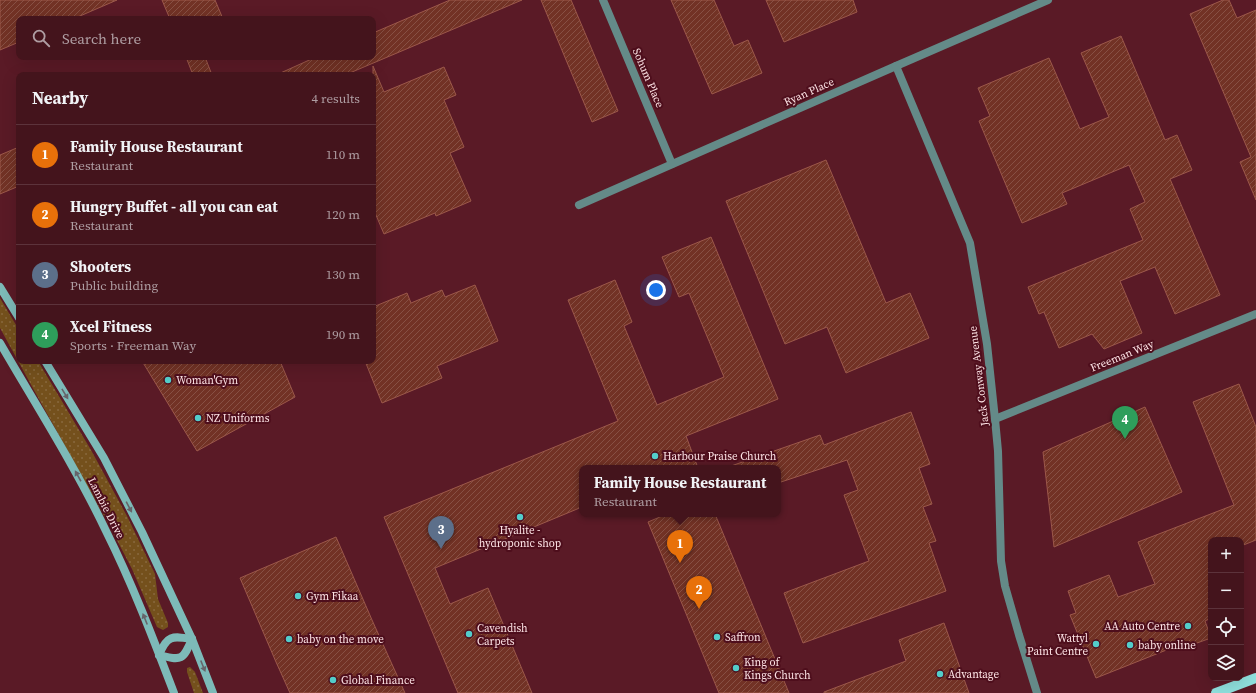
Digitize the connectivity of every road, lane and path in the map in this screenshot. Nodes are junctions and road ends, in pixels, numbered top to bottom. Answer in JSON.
{"nodes":[{"id":1,"x":603,"y":0,"type":"edge"},
{"id":2,"x":1048,"y":0,"type":"edge"},
{"id":3,"x":896,"y":66,"type":"junction"},
{"id":4,"x":672,"y":164,"type":"junction"},
{"id":5,"x":579,"y":204,"type":"dead end"},
{"id":6,"x":0,"y":287,"type":"edge"},
{"id":7,"x":16,"y":313,"type":"edge"},
{"id":8,"x":1256,"y":314,"type":"edge"},
{"id":9,"x":0,"y":343,"type":"edge"},
{"id":10,"x":47,"y":364,"type":"edge"},
{"id":11,"x":995,"y":419,"type":"junction"},
{"id":12,"x":192,"y":639,"type":"junction"},
{"id":13,"x":159,"y":656,"type":"junction"},
{"id":14,"x":1256,"y":678,"type":"edge"},
{"id":15,"x":174,"y":693,"type":"edge"},
{"id":16,"x":213,"y":693,"type":"edge"},
{"id":17,"x":1037,"y":693,"type":"edge"},
{"id":18,"x":1216,"y":693,"type":"edge"}],
"edges":[{"from":1,"to":4,"type":"street","name":"Sohum Place"},
{"from":2,"to":3,"type":"street","name":"Ryan Place"},
{"from":3,"to":4,"type":"street","name":"Ryan Place"},
{"from":3,"to":11,"type":"street","name":"Jack Conway Avenue"},
{"from":4,"to":5,"type":"street","name":"Ryan Place"},
{"from":6,"to":7,"type":"main road"},
{"from":8,"to":11,"type":"street","name":"Freeman Way"},
{"from":13,"to":9,"type":"main road","name":"Lambie Drive","one_way":true},
{"from":10,"to":12,"type":"main road","name":"Lambie Drive","one_way":true},
{"from":11,"to":17,"type":"street","name":"Jack Conway Avenue"},
{"from":12,"to":13,"type":"main road"},
{"from":12,"to":13,"type":"main road"},
{"from":12,"to":16,"type":"main road","name":"Lambie Drive","one_way":true},
{"from":13,"to":15,"type":"main road","name":"Lambie Drive"},
{"from":14,"to":18,"type":"main road"}]}
